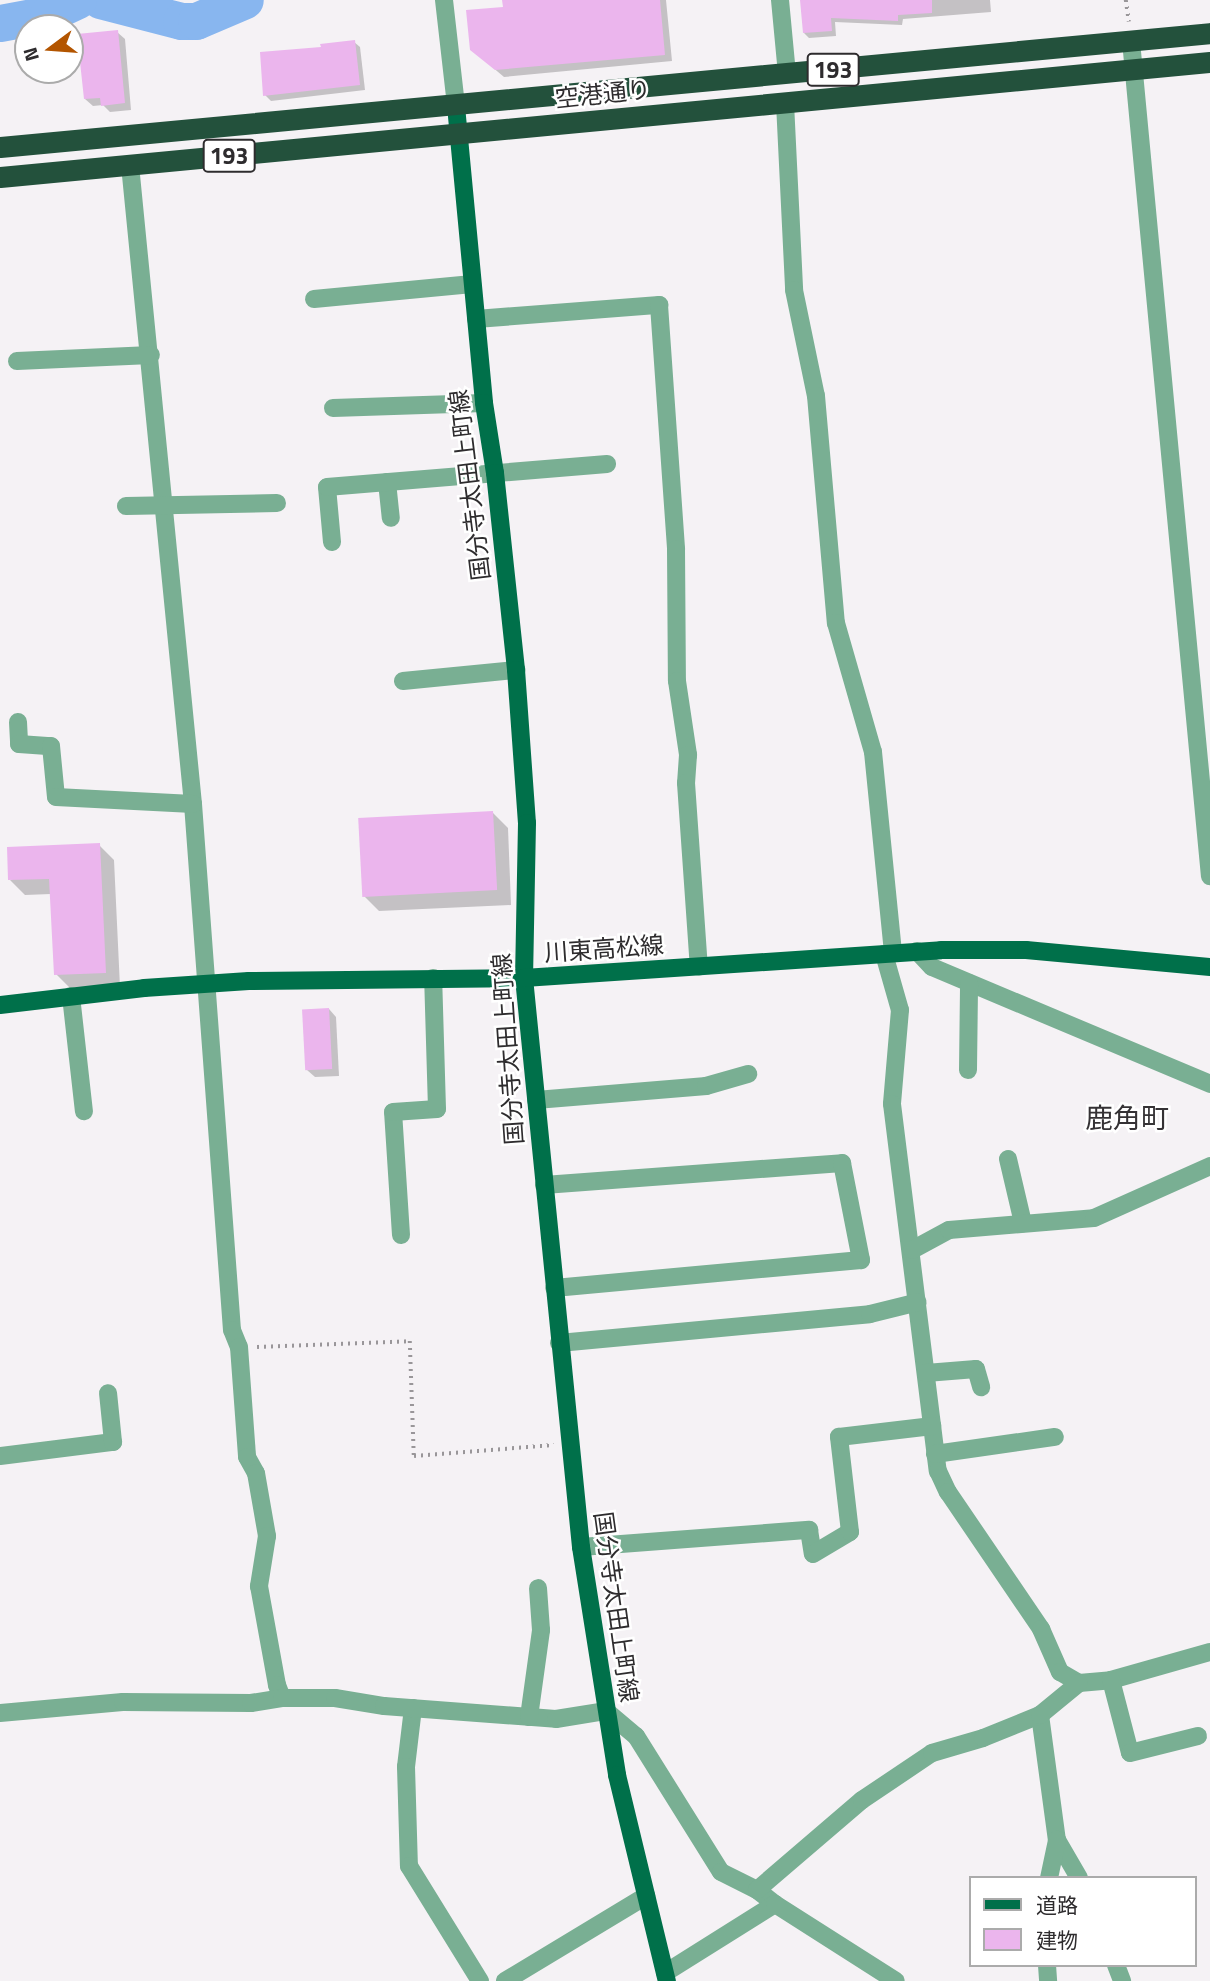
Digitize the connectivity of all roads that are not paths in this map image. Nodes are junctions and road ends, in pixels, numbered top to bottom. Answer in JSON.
{"nodes":[{"id":1,"x":444,"y":0,"type":"edge"},
{"id":2,"x":780,"y":0,"type":"edge"},
{"id":3,"x":1210,"y":33,"type":"edge"},
{"id":4,"x":1131,"y":41,"type":"junction"},
{"id":5,"x":1210,"y":62,"type":"edge"},
{"id":6,"x":1134,"y":69,"type":"junction"},
{"id":7,"x":787,"y":74,"type":"junction"},
{"id":8,"x":785,"y":103,"type":"junction"},
{"id":9,"x":456,"y":106,"type":"junction"},
{"id":10,"x":458,"y":135,"type":"junction"},
{"id":11,"x":0,"y":147,"type":"edge"},
{"id":12,"x":130,"y":165,"type":"junction"},
{"id":13,"x":0,"y":177,"type":"edge"},
{"id":14,"x":472,"y":284,"type":"junction"},
{"id":15,"x":314,"y":299,"type":"dead end"},
{"id":16,"x":476,"y":319,"type":"junction"},
{"id":17,"x":151,"y":355,"type":"junction"},
{"id":18,"x":18,"y":361,"type":"dead end"},
{"id":19,"x":484,"y":403,"type":"junction"},
{"id":20,"x":333,"y":408,"type":"dead end"},
{"id":21,"x":607,"y":464,"type":"dead end"},
{"id":22,"x":495,"y":473,"type":"junction"},
{"id":23,"x":387,"y":482,"type":"junction"},
{"id":24,"x":277,"y":503,"type":"dead end"},
{"id":25,"x":126,"y":506,"type":"dead end"},
{"id":26,"x":163,"y":506,"type":"junction"},
{"id":27,"x":391,"y":518,"type":"dead end"},
{"id":28,"x":332,"y":542,"type":"dead end"},
{"id":29,"x":516,"y":670,"type":"junction"},
{"id":30,"x":403,"y":681,"type":"dead end"},
{"id":31,"x":18,"y":722,"type":"dead end"},
{"id":32,"x":193,"y":804,"type":"junction"},
{"id":33,"x":1210,"y":876,"type":"edge"},
{"id":34,"x":917,"y":951,"type":"junction"},
{"id":35,"x":888,"y":953,"type":"junction"},
{"id":36,"x":699,"y":967,"type":"junction"},
{"id":37,"x":1210,"y":967,"type":"edge"},
{"id":38,"x":433,"y":978,"type":"junction"},
{"id":39,"x":524,"y":978,"type":"junction"},
{"id":40,"x":969,"y":983,"type":"junction"},
{"id":41,"x":208,"y":984,"type":"junction"},
{"id":42,"x":71,"y":996,"type":"junction"},
{"id":43,"x":0,"y":1004,"type":"edge"},
{"id":44,"x":968,"y":1070,"type":"dead end"},
{"id":45,"x":748,"y":1074,"type":"dead end"},
{"id":46,"x":1210,"y":1084,"type":"edge"},
{"id":47,"x":536,"y":1100,"type":"junction"},
{"id":48,"x":84,"y":1111,"type":"dead end"},
{"id":49,"x":1008,"y":1159,"type":"dead end"},
{"id":50,"x":1210,"y":1166,"type":"edge"},
{"id":51,"x":544,"y":1185,"type":"junction"},
{"id":52,"x":1023,"y":1223,"type":"junction"},
{"id":53,"x":401,"y":1235,"type":"dead end"},
{"id":54,"x":912,"y":1250,"type":"junction"},
{"id":55,"x":554,"y":1288,"type":"junction"},
{"id":56,"x":918,"y":1302,"type":"junction"},
{"id":57,"x":559,"y":1343,"type":"junction"},
{"id":58,"x":926,"y":1373,"type":"junction"},
{"id":59,"x":981,"y":1388,"type":"dead end"},
{"id":60,"x":108,"y":1393,"type":"dead end"},
{"id":61,"x":932,"y":1426,"type":"junction"},
{"id":62,"x":1055,"y":1437,"type":"dead end"},
{"id":63,"x":935,"y":1454,"type":"junction"},
{"id":64,"x":0,"y":1456,"type":"edge"},
{"id":65,"x":581,"y":1547,"type":"junction"},
{"id":66,"x":538,"y":1588,"type":"dead end"},
{"id":67,"x":1210,"y":1653,"type":"edge"},
{"id":68,"x":1111,"y":1680,"type":"junction"},
{"id":69,"x":1079,"y":1683,"type":"junction"},
{"id":70,"x":282,"y":1698,"type":"junction"},
{"id":71,"x":413,"y":1708,"type":"junction"},
{"id":72,"x":606,"y":1711,"type":"junction"},
{"id":73,"x":0,"y":1713,"type":"edge"},
{"id":74,"x":1040,"y":1714,"type":"junction"},
{"id":75,"x":529,"y":1717,"type":"junction"},
{"id":76,"x":1198,"y":1736,"type":"dead end"},
{"id":77,"x":1057,"y":1840,"type":"junction"},
{"id":78,"x":1049,"y":1876,"type":"edge"},
{"id":79,"x":1078,"y":1876,"type":"edge"},
{"id":80,"x":757,"y":1890,"type":"junction"},
{"id":81,"x":646,"y":1896,"type":"junction"},
{"id":82,"x":775,"y":1903,"type":"junction"},
{"id":83,"x":666,"y":1977,"type":"edge"},
{"id":84,"x":480,"y":1981,"type":"edge"},
{"id":85,"x":505,"y":1981,"type":"edge"},
{"id":86,"x":896,"y":1981,"type":"edge"}],
"edges":[{"from":1,"to":9,"type":"street"},
{"from":2,"to":7,"type":"street"},
{"from":3,"to":4,"type":"highway","name":"空港通り","number":"193"},
{"from":4,"to":6,"type":"street"},
{"from":4,"to":7,"type":"highway","name":"空港通り","number":"193"},
{"from":5,"to":6,"type":"highway","name":"空港通り","number":"193"},
{"from":6,"to":8,"type":"highway","name":"空港通り","number":"193"},
{"from":6,"to":33,"type":"street"},
{"from":7,"to":9,"type":"highway","name":"空港通り","number":"193"},
{"from":8,"to":10,"type":"highway","name":"空港通り","number":"193"},
{"from":8,"to":35,"type":"street"},
{"from":9,"to":10,"type":"main road","name":"国分寺太田上町線"},
{"from":9,"to":11,"type":"highway","name":"空港通り","number":"193"},
{"from":10,"to":12,"type":"highway","name":"空港通り","number":"193"},
{"from":10,"to":14,"type":"main road","name":"国分寺太田上町線"},
{"from":12,"to":13,"type":"highway","name":"空港通り","number":"193"},
{"from":12,"to":17,"type":"street"},
{"from":14,"to":15,"type":"street"},
{"from":14,"to":16,"type":"main road","name":"国分寺太田上町線"},
{"from":16,"to":19,"type":"main road","name":"国分寺太田上町線"},
{"from":16,"to":36,"type":"street"},
{"from":17,"to":18,"type":"street"},
{"from":17,"to":26,"type":"street"},
{"from":19,"to":20,"type":"street"},
{"from":19,"to":22,"type":"main road","name":"国分寺太田上町線"},
{"from":21,"to":22,"type":"street"},
{"from":22,"to":23,"type":"street"},
{"from":22,"to":29,"type":"main road","name":"国分寺太田上町線"},
{"from":23,"to":27,"type":"street"},
{"from":23,"to":28,"type":"street"},
{"from":24,"to":26,"type":"street"},
{"from":25,"to":26,"type":"street"},
{"from":26,"to":32,"type":"street"},
{"from":29,"to":30,"type":"street"},
{"from":29,"to":39,"type":"main road","name":"国分寺太田上町線"},
{"from":31,"to":32,"type":"street"},
{"from":32,"to":41,"type":"street"},
{"from":34,"to":35,"type":"main road","name":"川東高松線"},
{"from":34,"to":37,"type":"main road","name":"川東高松線"},
{"from":34,"to":40,"type":"street"},
{"from":35,"to":36,"type":"main road","name":"川東高松線"},
{"from":35,"to":54,"type":"street"},
{"from":36,"to":39,"type":"main road","name":"川東高松線"},
{"from":38,"to":39,"type":"main road","name":"川東高松線"},
{"from":38,"to":41,"type":"main road","name":"川東高松線"},
{"from":38,"to":53,"type":"street"},
{"from":39,"to":47,"type":"main road","name":"国分寺太田上町線"},
{"from":40,"to":44,"type":"street"},
{"from":40,"to":46,"type":"street"},
{"from":41,"to":42,"type":"main road","name":"川東高松線"},
{"from":41,"to":70,"type":"street"},
{"from":42,"to":43,"type":"main road","name":"川東高松線"},
{"from":42,"to":48,"type":"street"},
{"from":45,"to":47,"type":"street"},
{"from":47,"to":51,"type":"main road","name":"国分寺太田上町線"},
{"from":49,"to":52,"type":"street"},
{"from":50,"to":52,"type":"street"},
{"from":51,"to":55,"type":"main road","name":"国分寺太田上町線"},
{"from":51,"to":55,"type":"street"},
{"from":52,"to":54,"type":"street"},
{"from":54,"to":56,"type":"street"},
{"from":55,"to":57,"type":"main road","name":"国分寺太田上町線"},
{"from":56,"to":57,"type":"street"},
{"from":56,"to":58,"type":"street"},
{"from":57,"to":65,"type":"main road","name":"国分寺太田上町線"},
{"from":58,"to":59,"type":"street"},
{"from":58,"to":61,"type":"street"},
{"from":60,"to":64,"type":"street"},
{"from":61,"to":63,"type":"street"},
{"from":61,"to":65,"type":"street"},
{"from":62,"to":63,"type":"street"},
{"from":63,"to":69,"type":"street"},
{"from":65,"to":72,"type":"main road","name":"国分寺太田上町線"},
{"from":66,"to":75,"type":"street"},
{"from":67,"to":68,"type":"street"},
{"from":68,"to":69,"type":"street"},
{"from":68,"to":76,"type":"street"},
{"from":69,"to":74,"type":"street"},
{"from":70,"to":71,"type":"street"},
{"from":70,"to":73,"type":"street"},
{"from":71,"to":75,"type":"street"},
{"from":71,"to":84,"type":"street"},
{"from":72,"to":75,"type":"street"},
{"from":72,"to":80,"type":"street"},
{"from":72,"to":81,"type":"main road","name":"国分寺太田上町線"},
{"from":74,"to":77,"type":"street"},
{"from":74,"to":80,"type":"street"},
{"from":77,"to":78,"type":"street"},
{"from":77,"to":79,"type":"street"},
{"from":80,"to":82,"type":"street"},
{"from":81,"to":83,"type":"main road","name":"国分寺太田上町線"},
{"from":81,"to":85,"type":"street"},
{"from":82,"to":83,"type":"street"},
{"from":82,"to":86,"type":"street"}]}
